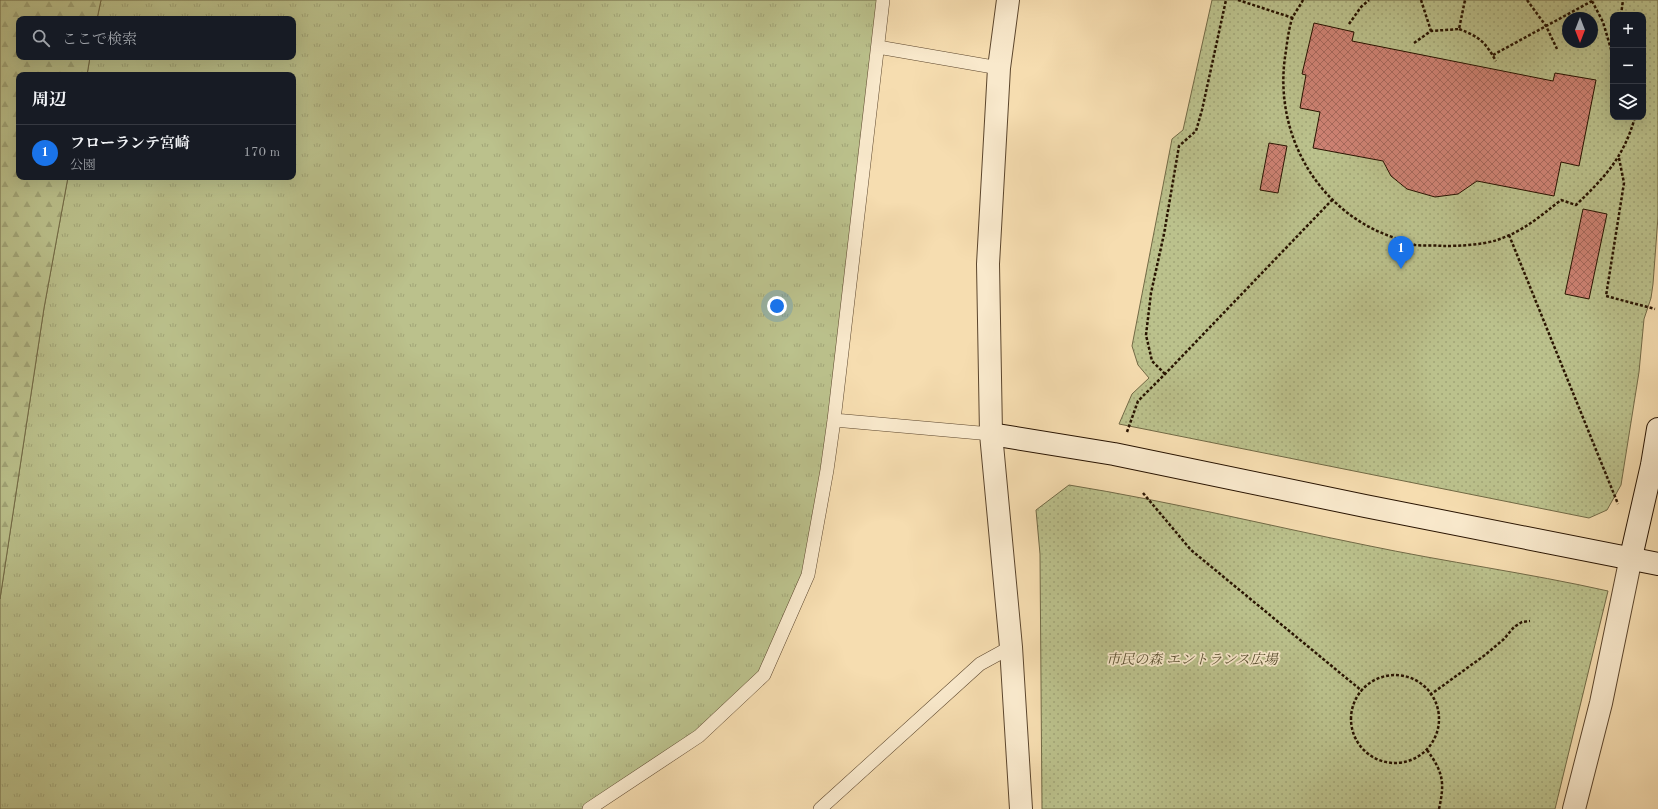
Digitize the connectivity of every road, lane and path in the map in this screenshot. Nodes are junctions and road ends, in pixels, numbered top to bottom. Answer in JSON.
{"nodes":[{"id":1,"x":883,"y":0,"type":"edge"},
{"id":2,"x":1008,"y":0,"type":"edge"},
{"id":3,"x":1226,"y":0,"type":"edge"},
{"id":4,"x":1238,"y":0,"type":"edge"},
{"id":5,"x":1303,"y":0,"type":"edge"},
{"id":6,"x":1369,"y":0,"type":"edge"},
{"id":7,"x":1421,"y":0,"type":"edge"},
{"id":8,"x":1465,"y":0,"type":"edge"},
{"id":9,"x":1527,"y":0,"type":"edge"},
{"id":10,"x":1623,"y":0,"type":"edge"},
{"id":11,"x":1592,"y":1,"type":"edge"},
{"id":12,"x":1621,"y":12,"type":"edge"},
{"id":13,"x":1292,"y":18,"type":"junction"},
{"id":14,"x":1349,"y":24,"type":"dead end"},
{"id":15,"x":1546,"y":26,"type":"junction"},
{"id":16,"x":1460,"y":30,"type":"junction"},
{"id":17,"x":1431,"y":31,"type":"junction"},
{"id":18,"x":1414,"y":43,"type":"dead end"},
{"id":19,"x":878,"y":47,"type":"junction"},
{"id":20,"x":1611,"y":48,"type":"edge"},
{"id":21,"x":1557,"y":49,"type":"dead end"},
{"id":22,"x":1493,"y":55,"type":"junction"},
{"id":23,"x":1496,"y":61,"type":"dead end"},
{"id":24,"x":998,"y":68,"type":"junction"},
{"id":25,"x":1634,"y":120,"type":"edge"},
{"id":26,"x":1619,"y":158,"type":"junction"},
{"id":27,"x":1332,"y":200,"type":"junction"},
{"id":28,"x":1509,"y":235,"type":"junction"},
{"id":29,"x":1655,"y":309,"type":"dead end"},
{"id":30,"x":1165,"y":374,"type":"junction"},
{"id":31,"x":834,"y":420,"type":"junction"},
{"id":32,"x":1658,"y":429,"type":"edge"},
{"id":33,"x":1127,"y":432,"type":"dead end"},
{"id":34,"x":991,"y":434,"type":"junction"},
{"id":35,"x":1143,"y":493,"type":"dead end"},
{"id":36,"x":1619,"y":506,"type":"dead end"},
{"id":37,"x":1631,"y":557,"type":"junction"},
{"id":38,"x":1658,"y":564,"type":"edge"},
{"id":39,"x":1530,"y":621,"type":"dead end"},
{"id":40,"x":1011,"y":647,"type":"junction"},
{"id":41,"x":1362,"y":691,"type":"junction"},
{"id":42,"x":1430,"y":694,"type":"junction"},
{"id":43,"x":1427,"y":750,"type":"junction"},
{"id":44,"x":589,"y":809,"type":"edge"},
{"id":45,"x":820,"y":809,"type":"edge"},
{"id":46,"x":1021,"y":809,"type":"edge"},
{"id":47,"x":1439,"y":809,"type":"edge"},
{"id":48,"x":1574,"y":809,"type":"edge"}],
"edges":[{"from":1,"to":19,"type":"lane"},
{"from":2,"to":24,"type":"street"},
{"from":3,"to":30,"type":"path"},
{"from":4,"to":13,"type":"path"},
{"from":5,"to":13,"type":"path"},
{"from":6,"to":14,"type":"path"},
{"from":7,"to":17,"type":"path"},
{"from":8,"to":16,"type":"path"},
{"from":9,"to":15,"type":"path"},
{"from":10,"to":12,"type":"path"},
{"from":11,"to":15,"type":"path"},
{"from":11,"to":20,"type":"path"},
{"from":13,"to":27,"type":"path"},
{"from":15,"to":21,"type":"path"},
{"from":15,"to":22,"type":"path"},
{"from":16,"to":17,"type":"path"},
{"from":16,"to":22,"type":"path"},
{"from":17,"to":18,"type":"path"},
{"from":19,"to":24,"type":"lane"},
{"from":19,"to":31,"type":"lane"},
{"from":22,"to":23,"type":"path"},
{"from":24,"to":34,"type":"street"},
{"from":25,"to":26,"type":"path"},
{"from":26,"to":28,"type":"path"},
{"from":26,"to":29,"type":"path"},
{"from":27,"to":28,"type":"path"},
{"from":27,"to":30,"type":"path"},
{"from":28,"to":36,"type":"path"},
{"from":30,"to":33,"type":"path"},
{"from":31,"to":34,"type":"lane"},
{"from":31,"to":44,"type":"lane"},
{"from":32,"to":37,"type":"street"},
{"from":34,"to":37,"type":"street"},
{"from":34,"to":40,"type":"street"},
{"from":35,"to":41,"type":"path"},
{"from":37,"to":38,"type":"street"},
{"from":37,"to":48,"type":"street"},
{"from":39,"to":42,"type":"path"},
{"from":40,"to":45,"type":"lane"},
{"from":40,"to":46,"type":"street"},
{"from":41,"to":42,"type":"path"},
{"from":41,"to":43,"type":"path"},
{"from":42,"to":43,"type":"path"},
{"from":43,"to":47,"type":"path"}]}
